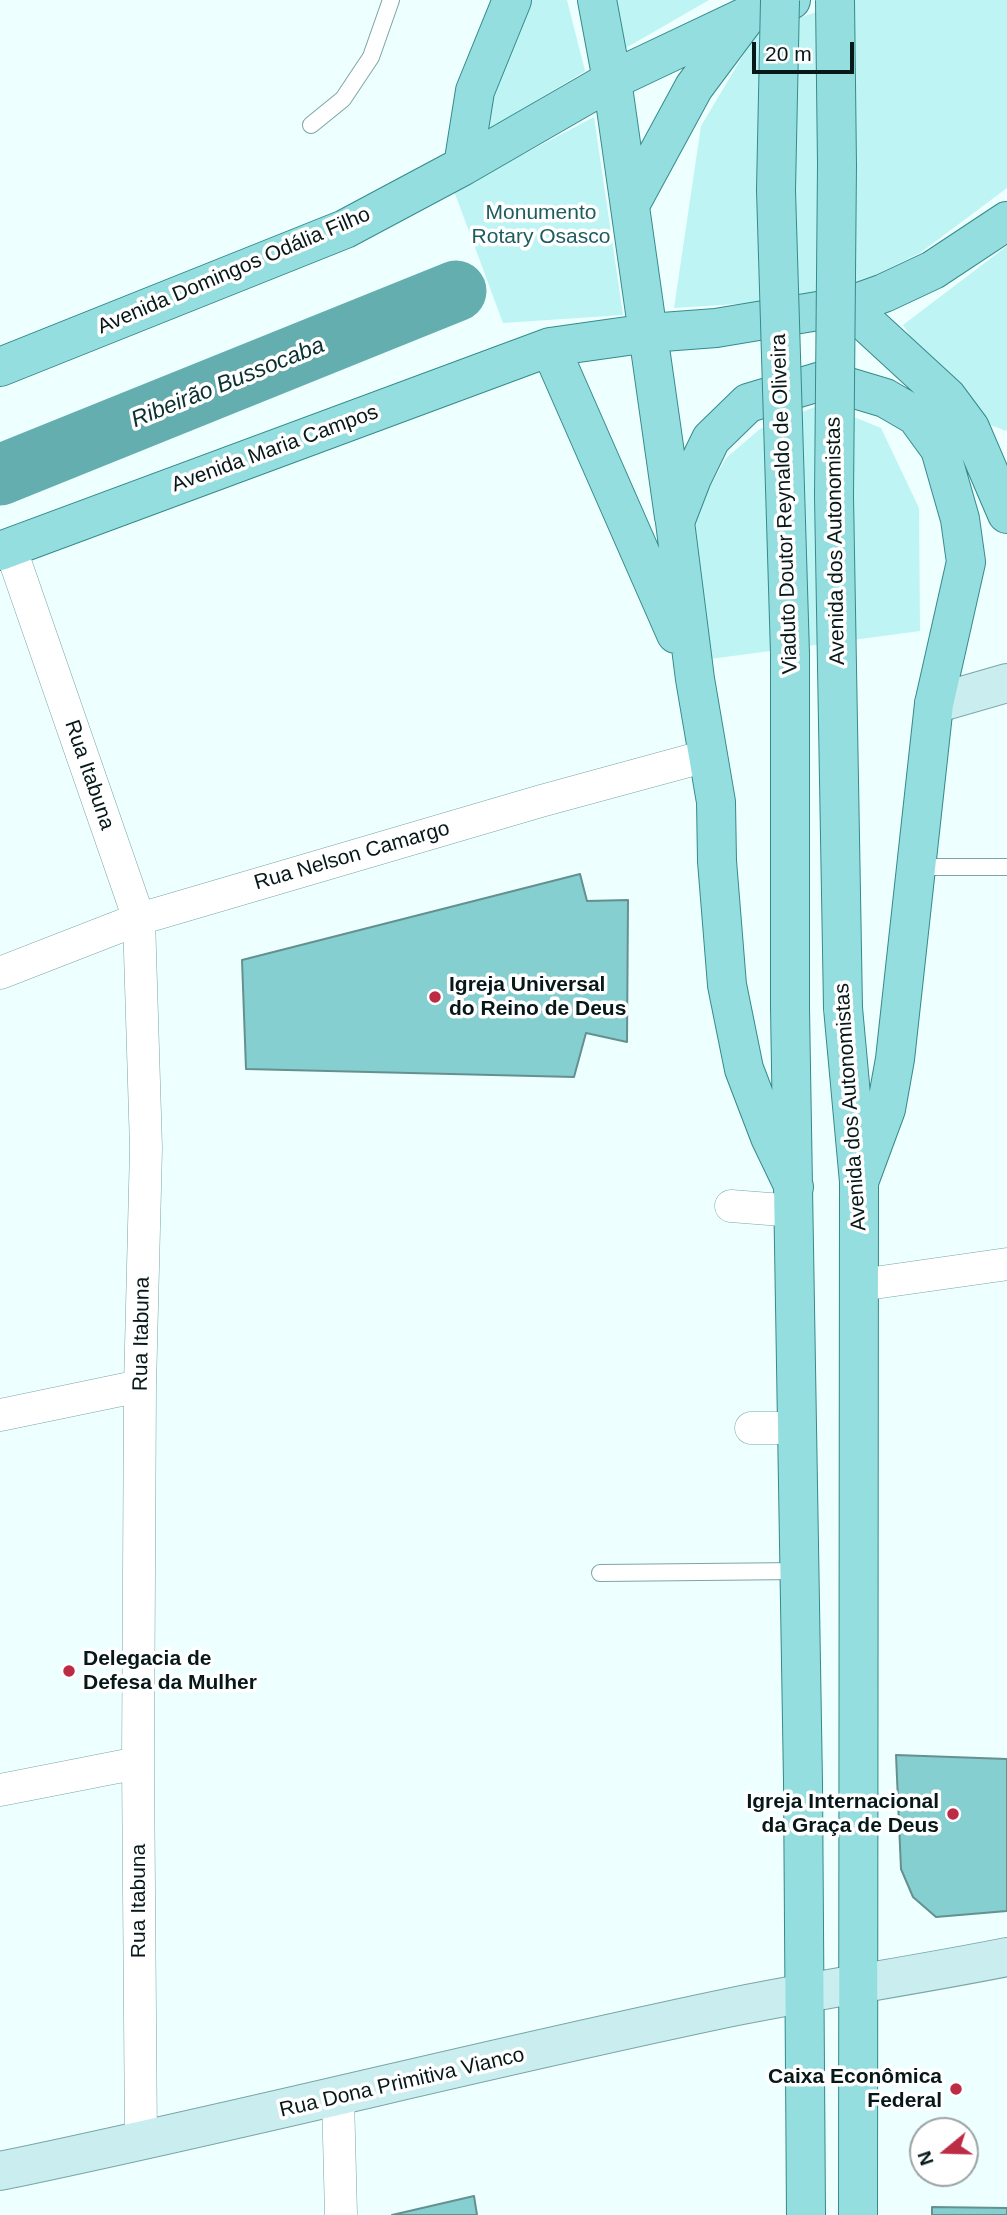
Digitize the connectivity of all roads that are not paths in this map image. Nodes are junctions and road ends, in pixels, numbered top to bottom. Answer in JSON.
{"nodes":[{"id":1,"x":391,"y":0,"type":"edge"},
{"id":2,"x":512,"y":0,"type":"edge"},
{"id":3,"x":597,"y":0,"type":"edge"},
{"id":4,"x":791,"y":0,"type":"edge"},
{"id":5,"x":835,"y":0,"type":"edge"},
{"id":6,"x":763,"y":8,"type":"edge"},
{"id":7,"x":612,"y":80,"type":"junction"},
{"id":8,"x":311,"y":125,"type":"dead end"},
{"id":9,"x":463,"y":166,"type":"junction"},
{"id":10,"x":630,"y":205,"type":"junction"},
{"id":11,"x":1007,"y":221,"type":"edge"},
{"id":12,"x":848,"y":306,"type":"junction"},
{"id":13,"x":649,"y":333,"type":"junction"},
{"id":14,"x":550,"y":347,"type":"junction"},
{"id":15,"x":0,"y":367,"type":"edge"},
{"id":16,"x":1003,"y":495,"type":"edge"},
{"id":17,"x":675,"y":522,"type":"junction"},
{"id":18,"x":5,"y":549,"type":"edge"},
{"id":19,"x":966,"y":562,"type":"junction"},
{"id":20,"x":695,"y":679,"type":"junction"},
{"id":21,"x":1007,"y":683,"type":"edge"},
{"id":22,"x":934,"y":704,"type":"junction"},
{"id":23,"x":710,"y":755,"type":"junction"},
{"id":24,"x":917,"y":867,"type":"junction"},
{"id":25,"x":1007,"y":867,"type":"edge"},
{"id":26,"x":139,"y":919,"type":"junction"},
{"id":27,"x":0,"y":973,"type":"edge"},
{"id":28,"x":859,"y":1182,"type":"junction"},
{"id":29,"x":795,"y":1199,"type":"junction"},
{"id":30,"x":731,"y":1206,"type":"dead end"},
{"id":31,"x":1007,"y":1265,"type":"edge"},
{"id":32,"x":860,"y":1285,"type":"junction"},
{"id":33,"x":140,"y":1386,"type":"junction"},
{"id":34,"x":0,"y":1415,"type":"edge"},
{"id":35,"x":751,"y":1428,"type":"dead end"},
{"id":36,"x":797,"y":1428,"type":"junction"},
{"id":37,"x":800,"y":1571,"type":"junction"},
{"id":38,"x":600,"y":1573,"type":"dead end"},
{"id":39,"x":138,"y":1763,"type":"junction"},
{"id":40,"x":0,"y":1790,"type":"edge"},
{"id":41,"x":1007,"y":1957,"type":"edge"},
{"id":42,"x":859,"y":1985,"type":"junction"},
{"id":43,"x":803,"y":1993,"type":"junction"},
{"id":44,"x":338,"y":2097,"type":"junction"},
{"id":45,"x":141,"y":2142,"type":"junction"},
{"id":46,"x":0,"y":2171,"type":"edge"},
{"id":47,"x":341,"y":2215,"type":"edge"},
{"id":48,"x":806,"y":2215,"type":"edge"},
{"id":49,"x":859,"y":2215,"type":"edge"}],
"edges":[{"from":1,"to":8,"type":"lane"},
{"from":2,"to":9,"type":"main road"},
{"from":3,"to":7,"type":"main road"},
{"from":4,"to":6,"type":"main road","name":"Avenida Domingos Odália Filho"},
{"from":5,"to":28,"type":"main road","name":"Avenida dos Autonomistas","bridge":true},
{"from":6,"to":7,"type":"main road","name":"Avenida Domingos Odália Filho"},
{"from":6,"to":10,"type":"main road"},
{"from":6,"to":29,"type":"main road","name":"Viaduto Doutor Reynaldo de Oliveira","bridge":true},
{"from":7,"to":9,"type":"main road","name":"Avenida Domingos Odália Filho"},
{"from":7,"to":10,"type":"main road"},
{"from":9,"to":15,"type":"main road","name":"Avenida Domingos Odália Filho"},
{"from":10,"to":13,"type":"main road"},
{"from":11,"to":12,"type":"main road","name":"Avenida Maria Campos"},
{"from":12,"to":13,"type":"main road","name":"Avenida Maria Campos"},
{"from":12,"to":16,"type":"main road"},
{"from":13,"to":14,"type":"main road","name":"Avenida Maria Campos"},
{"from":13,"to":17,"type":"main road"},
{"from":14,"to":18,"type":"main road","name":"Avenida Maria Campos"},
{"from":14,"to":20,"type":"main road"},
{"from":16,"to":19,"type":"main road"},
{"from":17,"to":19,"type":"main road"},
{"from":17,"to":20,"type":"main road"},
{"from":18,"to":26,"type":"street","name":"Rua Itabuna"},
{"from":19,"to":22,"type":"main road"},
{"from":20,"to":23,"type":"main road"},
{"from":21,"to":22,"type":"main road"},
{"from":22,"to":24,"type":"main road"},
{"from":23,"to":26,"type":"street","name":"Rua Nelson Camargo"},
{"from":23,"to":29,"type":"main road"},
{"from":24,"to":25,"type":"lane"},
{"from":24,"to":28,"type":"main road"},
{"from":26,"to":27,"type":"street","name":"Rua Nelson Camargo"},
{"from":26,"to":33,"type":"street","name":"Rua Itabuna"},
{"from":28,"to":32,"type":"main road","name":"Avenida dos Autonomistas"},
{"from":29,"to":30,"type":"street"},
{"from":29,"to":36,"type":"main road"},
{"from":31,"to":32,"type":"street"},
{"from":32,"to":42,"type":"main road","name":"Avenida dos Autonomistas"},
{"from":33,"to":34,"type":"street"},
{"from":33,"to":39,"type":"street","name":"Rua Itabuna"},
{"from":35,"to":36,"type":"street"},
{"from":36,"to":37,"type":"main road"},
{"from":37,"to":38,"type":"lane"},
{"from":37,"to":43,"type":"main road"},
{"from":39,"to":40,"type":"street"},
{"from":39,"to":45,"type":"street","name":"Rua Itabuna"},
{"from":41,"to":42,"type":"main road","name":"Rua Dona Primitiva Vianco"},
{"from":42,"to":43,"type":"main road","name":"Rua Dona Primitiva Vianco"},
{"from":42,"to":49,"type":"main road","name":"Avenida dos Autonomistas"},
{"from":43,"to":44,"type":"main road","name":"Rua Dona Primitiva Vianco"},
{"from":43,"to":48,"type":"main road"},
{"from":44,"to":45,"type":"main road","name":"Rua Dona Primitiva Vianco"},
{"from":44,"to":47,"type":"street"},
{"from":45,"to":46,"type":"main road","name":"Rua Dona Primitiva Vianco"}]}
